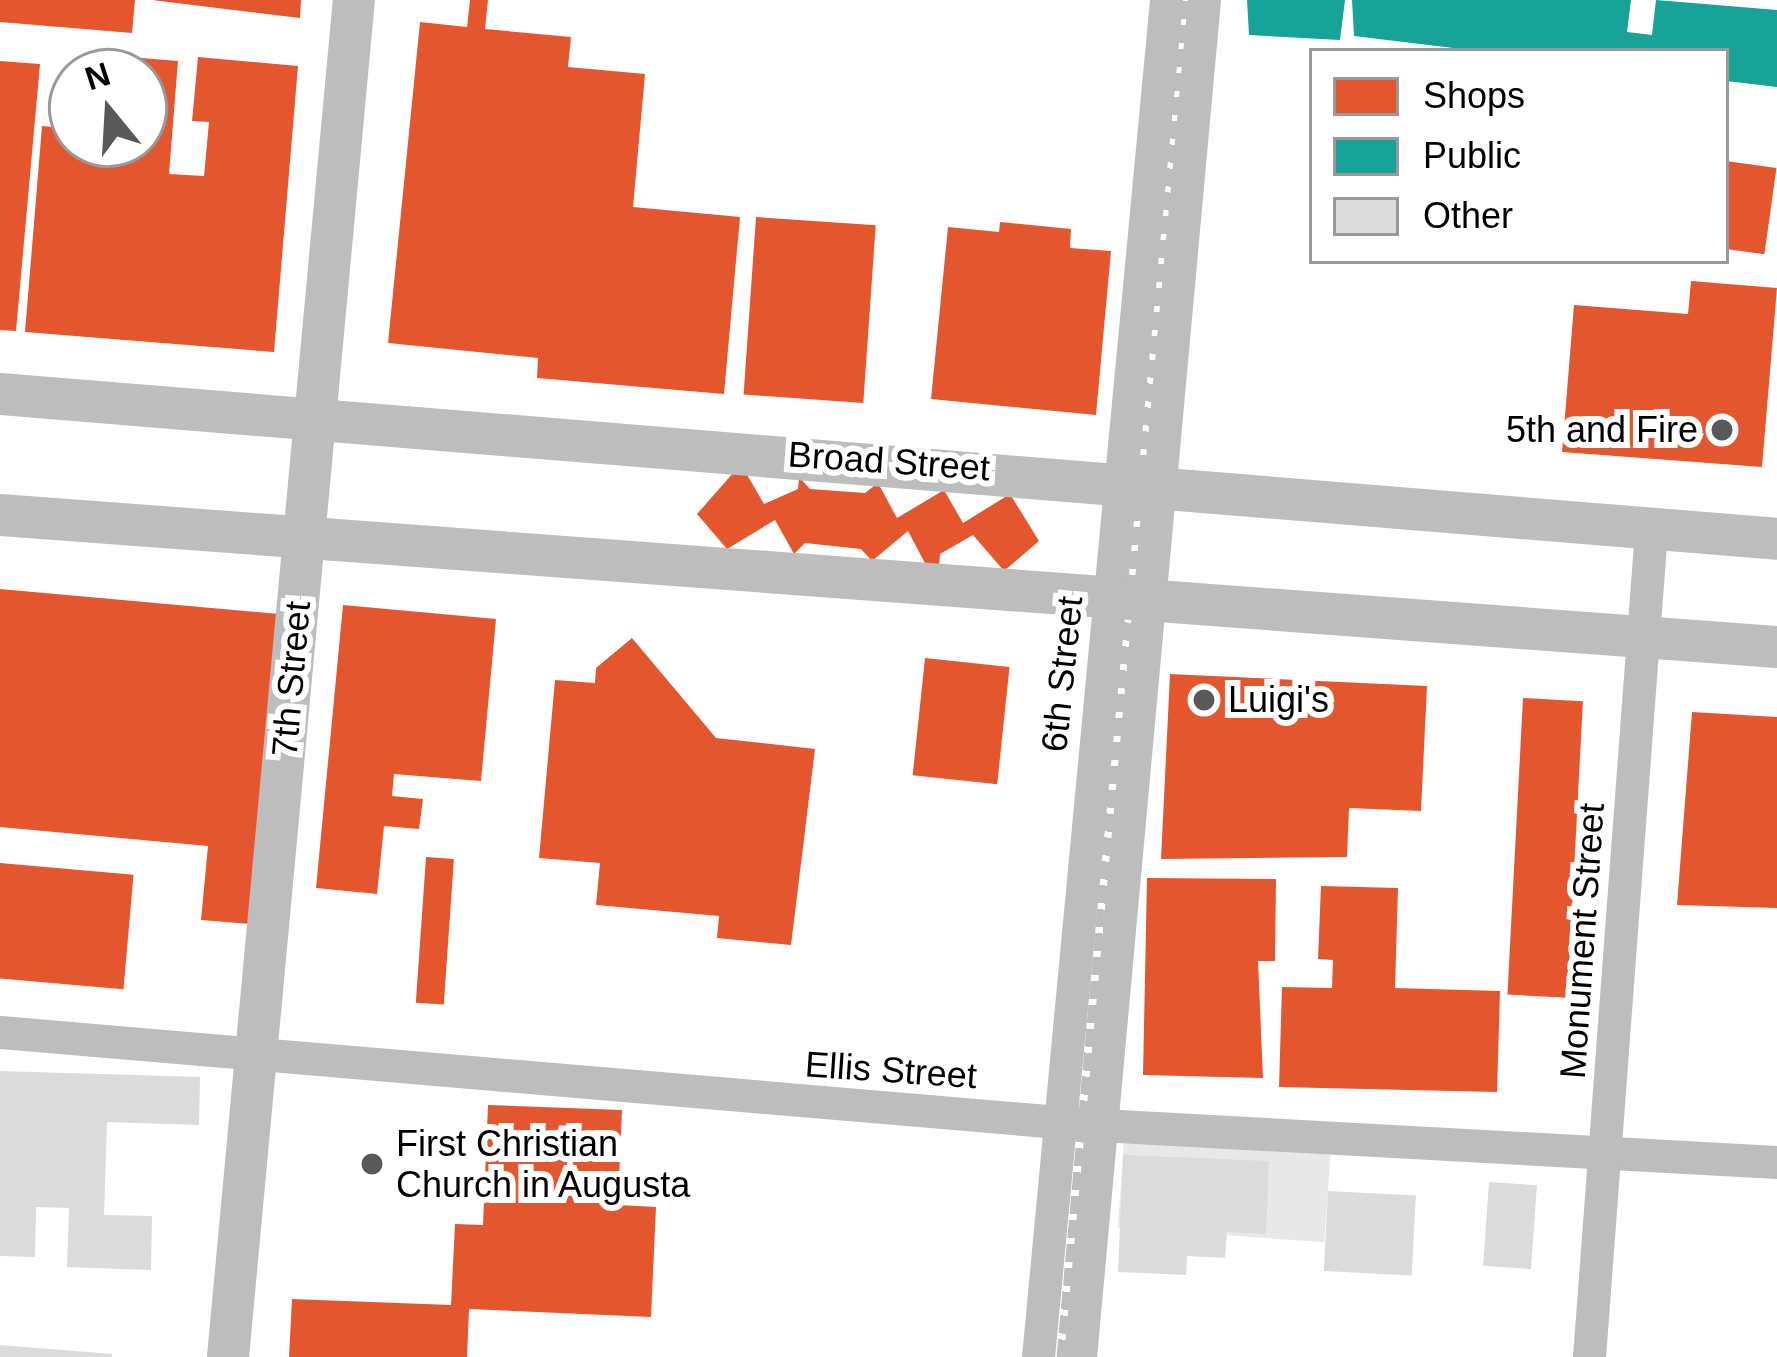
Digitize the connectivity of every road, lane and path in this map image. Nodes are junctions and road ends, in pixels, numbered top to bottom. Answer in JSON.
{"nodes":[{"id":1,"x":354,"y":0,"type":"edge"},
{"id":2,"x":1166,"y":0,"type":"edge"},
{"id":3,"x":1204,"y":0,"type":"edge"},
{"id":4,"x":0,"y":394,"type":"edge"},
{"id":5,"x":314,"y":419,"type":"junction"},
{"id":6,"x":1140,"y":483,"type":"junction"},
{"id":7,"x":0,"y":515,"type":"edge"},
{"id":8,"x":1651,"y":530,"type":"junction"},
{"id":9,"x":304,"y":538,"type":"junction"},
{"id":10,"x":1777,"y":539,"type":"edge"},
{"id":11,"x":1129,"y":600,"type":"junction"},
{"id":12,"x":1642,"y":636,"type":"junction"},
{"id":13,"x":1777,"y":647,"type":"edge"},
{"id":14,"x":0,"y":1032,"type":"edge"},
{"id":15,"x":256,"y":1062,"type":"junction"},
{"id":16,"x":1058,"y":1122,"type":"junction"},
{"id":17,"x":1100,"y":1125,"type":"junction"},
{"id":18,"x":1607,"y":1150,"type":"junction"},
{"id":19,"x":1777,"y":1162,"type":"edge"},
{"id":20,"x":228,"y":1357,"type":"edge"},
{"id":21,"x":1038,"y":1357,"type":"edge"},
{"id":22,"x":1080,"y":1357,"type":"edge"},
{"id":23,"x":1589,"y":1357,"type":"edge"}],
"edges":[{"from":1,"to":5,"type":"main road","name":"7th Street"},
{"from":2,"to":6,"type":"street","name":"6th Street"},
{"from":3,"to":6,"type":"street","name":"6th Street"},
{"from":4,"to":5,"type":"main road","name":"Broad Street"},
{"from":5,"to":6,"type":"main road","name":"Broad Street"},
{"from":5,"to":9,"type":"main road","name":"7th Street"},
{"from":6,"to":8,"type":"main road","name":"Broad Street"},
{"from":6,"to":11,"type":"street","name":"6th Street"},
{"from":7,"to":9,"type":"main road"},
{"from":8,"to":10,"type":"main road","name":"Broad Street"},
{"from":8,"to":12,"type":"street","name":"Monument Street"},
{"from":9,"to":11,"type":"main road"},
{"from":9,"to":15,"type":"main road","name":"7th Street"},
{"from":11,"to":12,"type":"main road"},
{"from":11,"to":16,"type":"street","name":"6th Street"},
{"from":11,"to":17,"type":"street","name":"6th Street"},
{"from":12,"to":13,"type":"main road"},
{"from":12,"to":18,"type":"street","name":"Monument Street"},
{"from":14,"to":15,"type":"street","name":"Ellis Street"},
{"from":15,"to":16,"type":"street","name":"Ellis Street"},
{"from":15,"to":20,"type":"main road","name":"7th Street"},
{"from":16,"to":17,"type":"street","name":"Ellis Street"},
{"from":16,"to":21,"type":"street","name":"6th Street"},
{"from":17,"to":18,"type":"street","name":"Ellis Street"},
{"from":17,"to":22,"type":"street","name":"6th Street"},
{"from":18,"to":19,"type":"street","name":"Ellis Street"},
{"from":18,"to":23,"type":"street","name":"Monument Street"}]}
